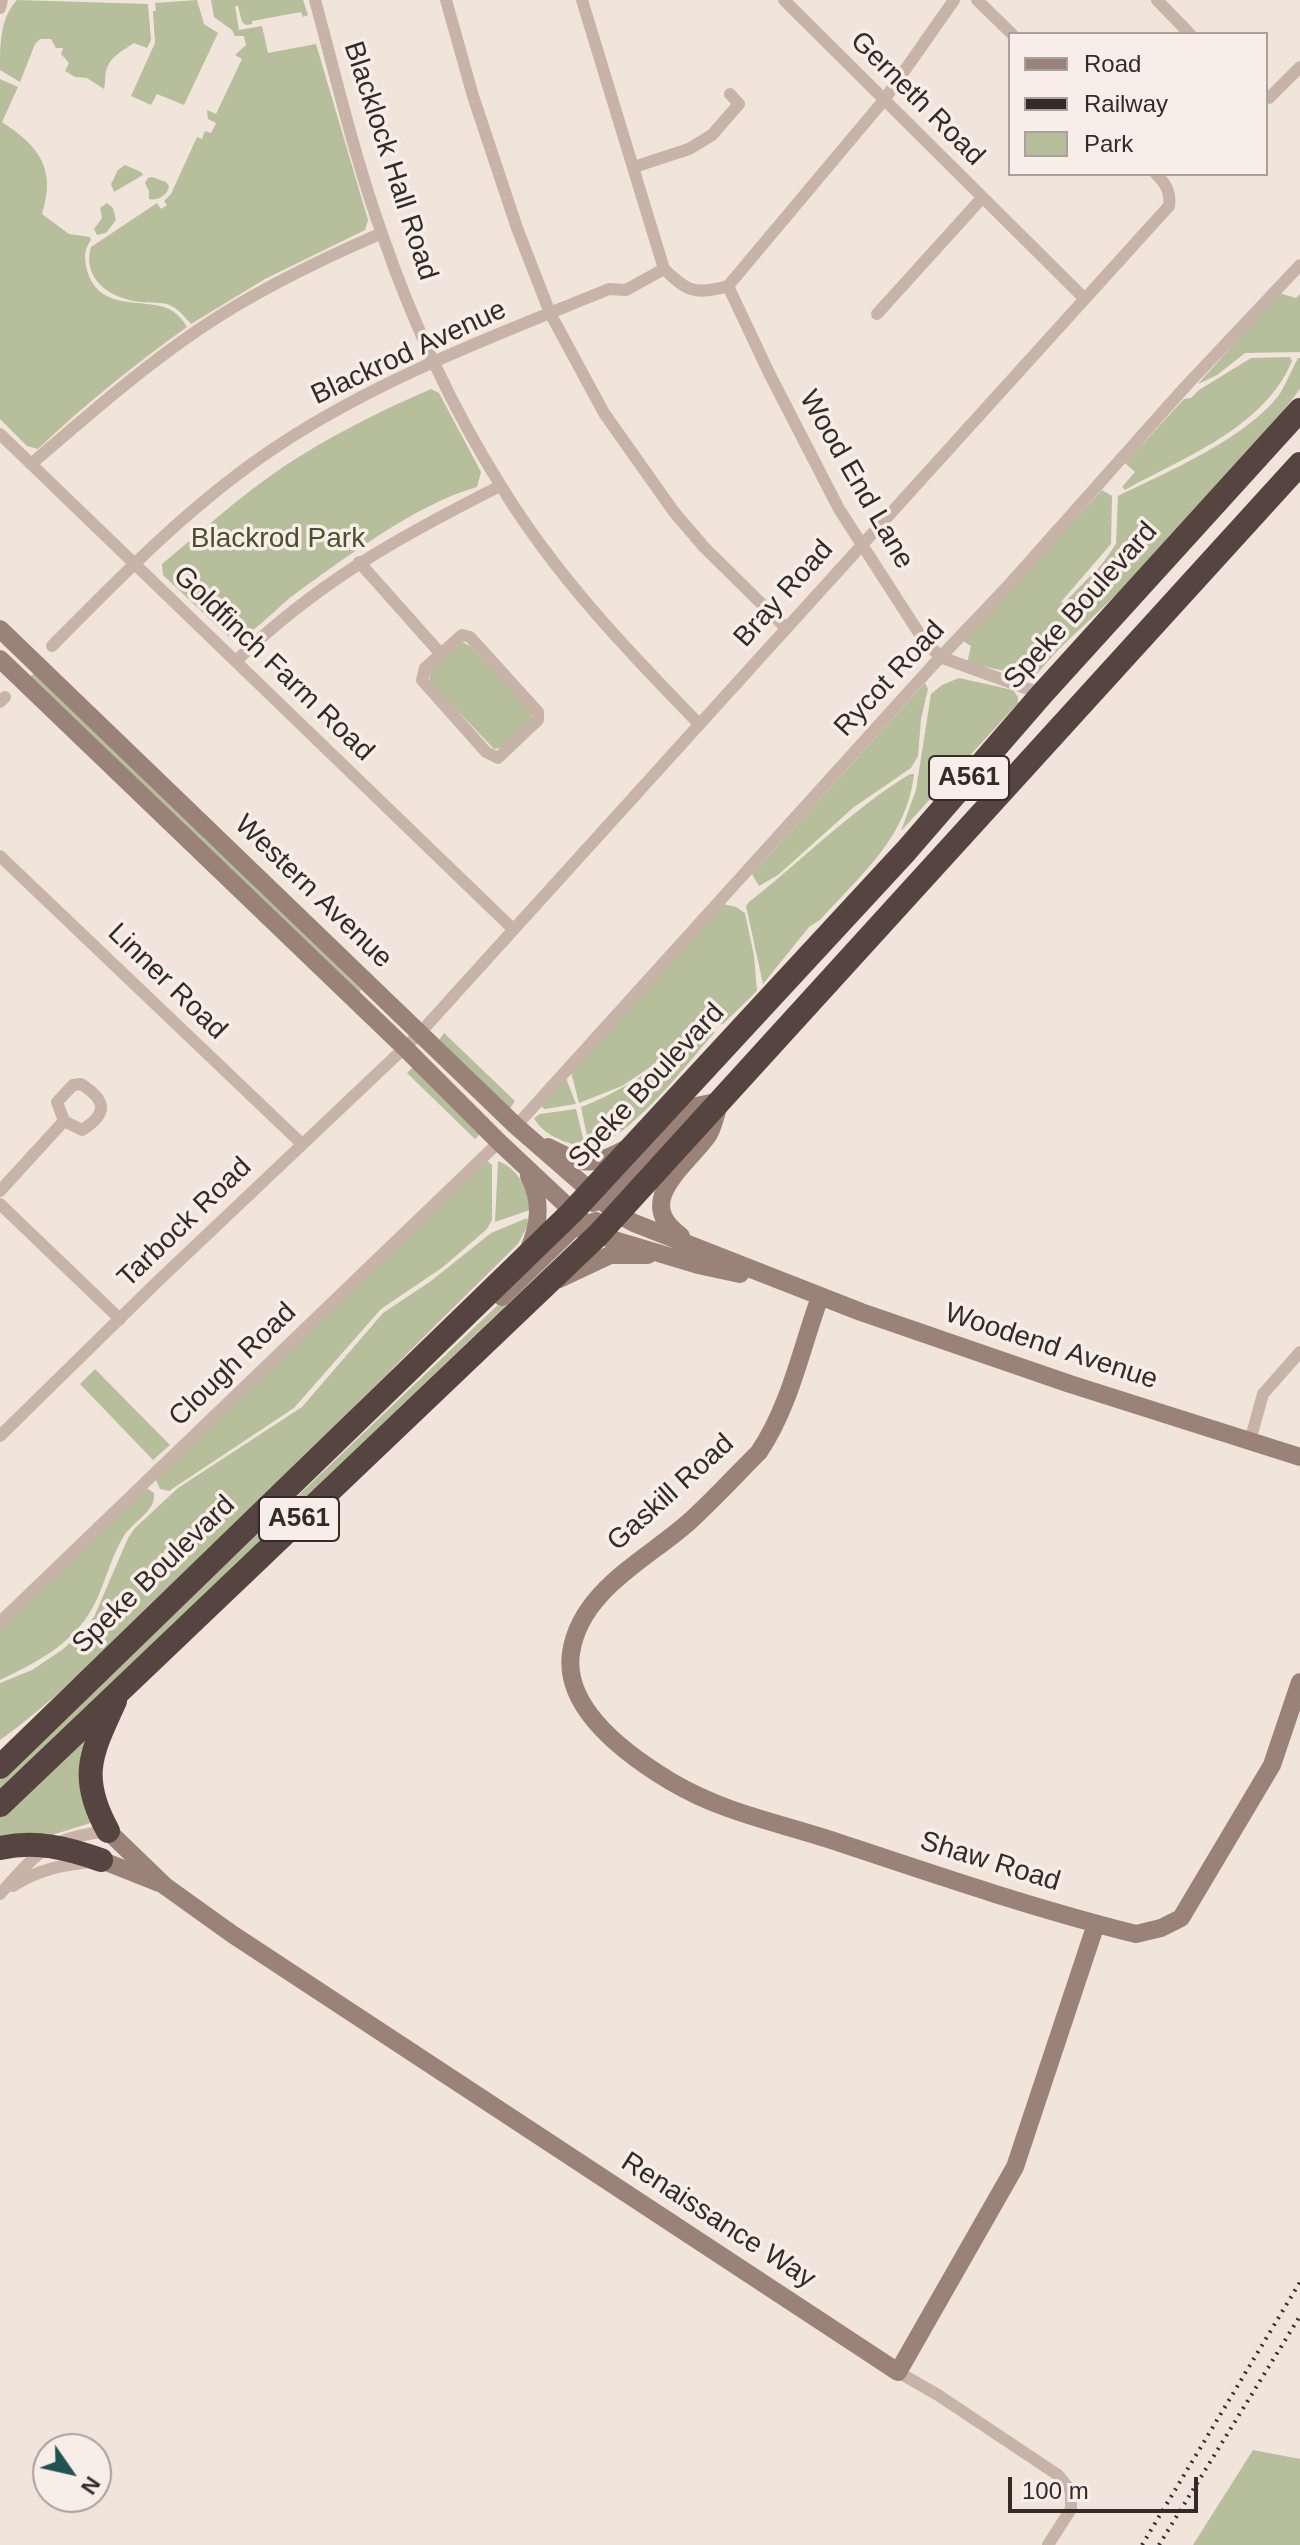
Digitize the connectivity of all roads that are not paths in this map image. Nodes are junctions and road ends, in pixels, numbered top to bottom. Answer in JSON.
{"nodes":[{"id":1,"x":2,"y":0,"type":"edge"},
{"id":2,"x":315,"y":0,"type":"edge"},
{"id":3,"x":446,"y":0,"type":"edge"},
{"id":4,"x":582,"y":0,"type":"edge"},
{"id":5,"x":784,"y":0,"type":"edge"},
{"id":6,"x":954,"y":0,"type":"edge"},
{"id":7,"x":977,"y":0,"type":"edge"},
{"id":8,"x":1157,"y":0,"type":"edge"},
{"id":9,"x":0,"y":8,"type":"edge"},
{"id":10,"x":1010,"y":32,"type":"edge"},
{"id":11,"x":1188,"y":32,"type":"edge"},
{"id":12,"x":1300,"y":67,"type":"edge"},
{"id":13,"x":730,"y":94,"type":"dead end"},
{"id":14,"x":1269,"y":98,"type":"dead end"},
{"id":15,"x":884,"y":100,"type":"junction"},
{"id":16,"x":634,"y":167,"type":"junction"},
{"id":17,"x":1160,"y":178,"type":"edge"},
{"id":18,"x":982,"y":198,"type":"junction"},
{"id":19,"x":382,"y":233,"type":"junction"},
{"id":20,"x":1300,"y":265,"type":"edge"},
{"id":21,"x":664,"y":269,"type":"junction"},
{"id":22,"x":728,"y":286,"type":"junction"},
{"id":23,"x":1085,"y":299,"type":"junction"},
{"id":24,"x":550,"y":313,"type":"junction"},
{"id":25,"x":877,"y":314,"type":"dead end"},
{"id":26,"x":434,"y":363,"type":"junction"},
{"id":27,"x":1300,"y":410,"type":"edge"},
{"id":28,"x":0,"y":434,"type":"edge"},
{"id":29,"x":31,"y":464,"type":"junction"},
{"id":30,"x":1300,"y":464,"type":"edge"},
{"id":31,"x":500,"y":486,"type":"junction"},
{"id":32,"x":862,"y":544,"type":"junction"},
{"id":33,"x":359,"y":562,"type":"junction"},
{"id":34,"x":133,"y":564,"type":"junction"},
{"id":35,"x":786,"y":628,"type":"junction"},
{"id":36,"x":0,"y":629,"type":"edge"},
{"id":37,"x":52,"y":646,"type":"dead end"},
{"id":38,"x":440,"y":653,"type":"junction"},
{"id":39,"x":943,"y":658,"type":"junction"},
{"id":40,"x":0,"y":659,"type":"edge"},
{"id":41,"x":236,"y":661,"type":"junction"},
{"id":42,"x":1042,"y":694,"type":"junction"},
{"id":43,"x":1068,"y":720,"type":"junction"},
{"id":44,"x":699,"y":724,"type":"junction"},
{"id":45,"x":0,"y":856,"type":"edge"},
{"id":46,"x":513,"y":929,"type":"junction"},
{"id":47,"x":419,"y":1034,"type":"junction"},
{"id":48,"x":404,"y":1047,"type":"junction"},
{"id":49,"x":720,"y":1101,"type":"junction"},
{"id":50,"x":64,"y":1121,"type":"dead end"},
{"id":51,"x":522,"y":1131,"type":"junction"},
{"id":52,"x":499,"y":1142,"type":"junction"},
{"id":53,"x":302,"y":1144,"type":"junction"},
{"id":54,"x":634,"y":1144,"type":"junction"},
{"id":55,"x":524,"y":1166,"type":"junction"},
{"id":56,"x":0,"y":1191,"type":"edge"},
{"id":57,"x":603,"y":1201,"type":"junction"},
{"id":58,"x":0,"y":1204,"type":"edge"},
{"id":59,"x":586,"y":1224,"type":"junction"},
{"id":60,"x":694,"y":1245,"type":"junction"},
{"id":61,"x":525,"y":1258,"type":"junction"},
{"id":62,"x":698,"y":1265,"type":"junction"},
{"id":63,"x":786,"y":1284,"type":"junction"},
{"id":64,"x":540,"y":1290,"type":"junction"},
{"id":65,"x":820,"y":1297,"type":"junction"},
{"id":66,"x":120,"y":1319,"type":"junction"},
{"id":67,"x":458,"y":1322,"type":"junction"},
{"id":68,"x":1300,"y":1352,"type":"edge"},
{"id":69,"x":0,"y":1436,"type":"edge"},
{"id":70,"x":1250,"y":1441,"type":"junction"},
{"id":71,"x":1300,"y":1457,"type":"edge"},
{"id":72,"x":0,"y":1622,"type":"edge"},
{"id":73,"x":571,"y":1678,"type":"joint"},
{"id":74,"x":1300,"y":1682,"type":"edge"},
{"id":75,"x":121,"y":1687,"type":"junction"},
{"id":76,"x":46,"y":1722,"type":"junction"},
{"id":77,"x":0,"y":1753,"type":"edge"},
{"id":78,"x":0,"y":1767,"type":"edge"},
{"id":79,"x":0,"y":1805,"type":"edge"},
{"id":80,"x":108,"y":1831,"type":"junction"},
{"id":81,"x":50,"y":1844,"type":"junction"},
{"id":82,"x":0,"y":1848,"type":"edge"},
{"id":83,"x":101,"y":1860,"type":"junction"},
{"id":84,"x":165,"y":1886,"type":"junction"},
{"id":85,"x":0,"y":1894,"type":"edge"},
{"id":86,"x":1096,"y":1924,"type":"junction"},
{"id":87,"x":898,"y":2372,"type":"junction"},
{"id":88,"x":1048,"y":2545,"type":"edge"}],
"edges":[{"from":1,"to":9,"type":"street"},
{"from":2,"to":19,"type":"street","name":"Blacklock Hall Road"},
{"from":3,"to":24,"type":"street"},
{"from":4,"to":16,"type":"street"},
{"from":5,"to":15,"type":"street","name":"Gerneth Road"},
{"from":6,"to":15,"type":"street"},
{"from":7,"to":10,"type":"street"},
{"from":8,"to":11,"type":"street"},
{"from":12,"to":14,"type":"street"},
{"from":13,"to":16,"type":"street"},
{"from":15,"to":18,"type":"street","name":"Gerneth Road"},
{"from":15,"to":22,"type":"street"},
{"from":16,"to":21,"type":"street"},
{"from":17,"to":23,"type":"street","name":"Bray Road"},
{"from":18,"to":23,"type":"street","name":"Gerneth Road"},
{"from":18,"to":25,"type":"street"},
{"from":19,"to":26,"type":"street","name":"Blacklock Hall Road"},
{"from":19,"to":29,"type":"street"},
{"from":20,"to":39,"type":"street","name":"Rycot Road"},
{"from":21,"to":22,"type":"street"},
{"from":21,"to":24,"type":"street","name":"Blackrod Avenue"},
{"from":22,"to":32,"type":"street","name":"Wood End Lane"},
{"from":23,"to":32,"type":"street","name":"Bray Road"},
{"from":24,"to":26,"type":"street","name":"Blackrod Avenue"},
{"from":24,"to":35,"type":"street"},
{"from":26,"to":31,"type":"street","name":"Blacklock Hall Road"},
{"from":26,"to":34,"type":"street","name":"Blackrod Avenue"},
{"from":27,"to":42,"type":"highway","name":"Speke Boulevard","number":"A561"},
{"from":28,"to":29,"type":"street","name":"Goldfinch Farm Road"},
{"from":29,"to":34,"type":"street","name":"Goldfinch Farm Road"},
{"from":30,"to":43,"type":"highway","name":"Speke Boulevard","number":"A561"},
{"from":31,"to":33,"type":"street"},
{"from":31,"to":44,"type":"street","name":"Blacklock Hall Road"},
{"from":32,"to":35,"type":"street","name":"Bray Road"},
{"from":32,"to":39,"type":"street","name":"Wood End Lane"},
{"from":33,"to":38,"type":"street"},
{"from":33,"to":41,"type":"street"},
{"from":34,"to":37,"type":"street","name":"Blackrod Avenue"},
{"from":34,"to":41,"type":"street","name":"Goldfinch Farm Road"},
{"from":35,"to":44,"type":"street","name":"Bray Road"},
{"from":36,"to":47,"type":"street","name":"Western Avenue"},
{"from":38,"to":38,"type":"street"},
{"from":39,"to":42,"type":"street","name":"Wood End Lane"},
{"from":39,"to":51,"type":"street","name":"Rycot Road"},
{"from":40,"to":48,"type":"street","name":"Western Avenue"},
{"from":41,"to":46,"type":"street","name":"Goldfinch Farm Road"},
{"from":42,"to":43,"type":"highway"},
{"from":42,"to":54,"type":"highway","name":"Speke Boulevard","number":"A561"},
{"from":43,"to":49,"type":"highway","name":"Speke Boulevard","number":"A561"},
{"from":44,"to":46,"type":"street","name":"Bray Road"},
{"from":45,"to":53,"type":"street","name":"Linner Road"},
{"from":46,"to":47,"type":"street","name":"Bray Road"},
{"from":47,"to":48,"type":"street","name":"Bray Road"},
{"from":47,"to":51,"type":"street","name":"Western Avenue"},
{"from":48,"to":52,"type":"street","name":"Western Avenue"},
{"from":48,"to":53,"type":"street","name":"Tarbock Road"},
{"from":49,"to":57,"type":"highway","name":"Speke Boulevard","number":"A561"},
{"from":49,"to":60,"type":"street"},
{"from":50,"to":56,"type":"street"},
{"from":51,"to":54,"type":"street"},
{"from":51,"to":57,"type":"street","name":"Western Avenue"},
{"from":52,"to":55,"type":"street","name":"Western Avenue"},
{"from":52,"to":72,"type":"street","name":"Clough Road"},
{"from":53,"to":66,"type":"street","name":"Tarbock Road"},
{"from":54,"to":57,"type":"highway","name":"Speke Boulevard","number":"A561"},
{"from":55,"to":59,"type":"street","name":"Western Avenue"},
{"from":55,"to":61,"type":"street"},
{"from":57,"to":59,"type":"highway","name":"Speke Boulevard","number":"A561"},
{"from":57,"to":59,"type":"highway","name":"Speke Boulevard","number":"A561"},
{"from":57,"to":60,"type":"street","name":"Woodend Avenue"},
{"from":58,"to":66,"type":"street"},
{"from":59,"to":61,"type":"highway","name":"Speke Boulevard","number":"A561"},
{"from":59,"to":62,"type":"street","name":"Woodend Avenue"},
{"from":59,"to":64,"type":"highway","name":"Speke Boulevard","number":"A561"},
{"from":59,"to":67,"type":"street","number":"A561"},
{"from":60,"to":63,"type":"street","name":"Woodend Avenue"},
{"from":61,"to":67,"type":"highway","name":"Speke Boulevard","number":"A561"},
{"from":62,"to":63,"type":"street","name":"Woodend Avenue"},
{"from":62,"to":64,"type":"street"},
{"from":63,"to":65,"type":"street","name":"Woodend Avenue"},
{"from":64,"to":75,"type":"highway","name":"Speke Boulevard","number":"A561"},
{"from":65,"to":70,"type":"street","name":"Woodend Avenue"},
{"from":65,"to":73,"type":"street","name":"Gaskill Road"},
{"from":66,"to":69,"type":"street","name":"Tarbock Road"},
{"from":67,"to":76,"type":"highway","name":"Speke Boulevard","number":"A561"},
{"from":68,"to":70,"type":"street"},
{"from":70,"to":71,"type":"street","name":"Woodend Avenue"},
{"from":73,"to":86,"type":"street","name":"Shaw Road"},
{"from":74,"to":86,"type":"street","name":"Shaw Road"},
{"from":75,"to":79,"type":"highway","name":"Speke Boulevard","number":"A561"},
{"from":75,"to":80,"type":"highway"},
{"from":76,"to":77,"type":"highway"},
{"from":76,"to":78,"type":"highway","name":"Speke Boulevard","number":"A561"},
{"from":80,"to":81,"type":"street"},
{"from":80,"to":84,"type":"street","name":"Renaissance Way"},
{"from":81,"to":82,"type":"highway"},
{"from":81,"to":83,"type":"highway"},
{"from":81,"to":85,"type":"street"},
{"from":83,"to":84,"type":"street"},
{"from":83,"to":85,"type":"street"},
{"from":84,"to":87,"type":"street","name":"Renaissance Way"},
{"from":86,"to":87,"type":"street"},
{"from":87,"to":88,"type":"street"}]}
